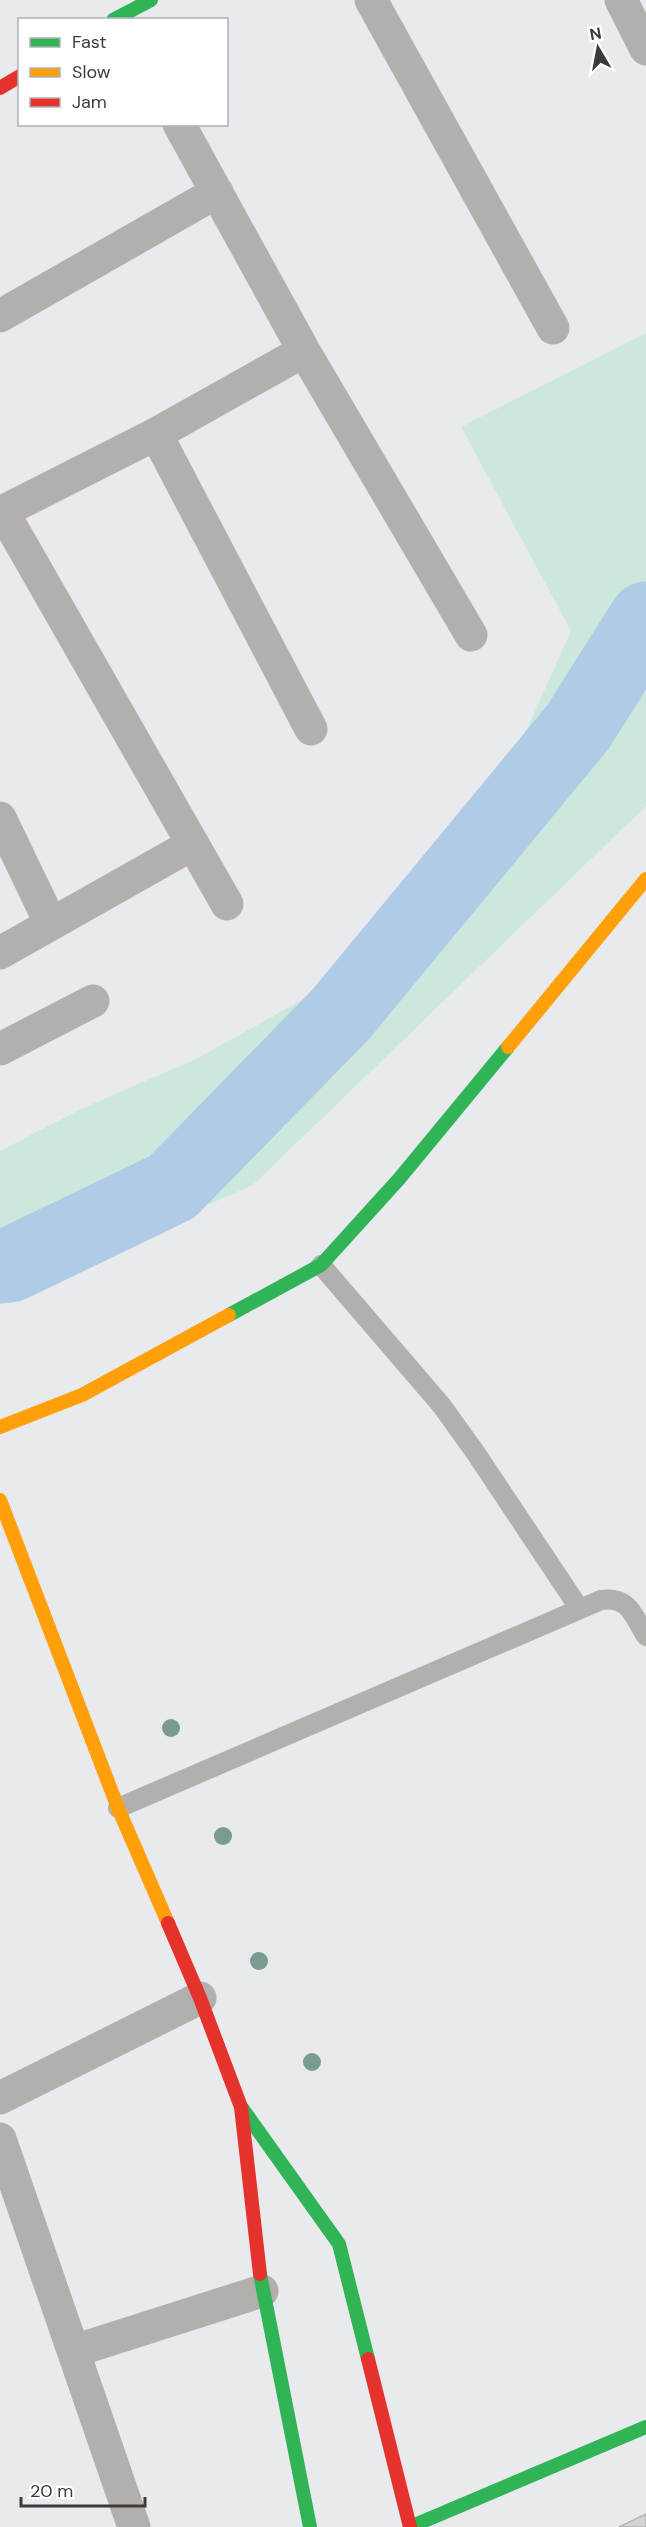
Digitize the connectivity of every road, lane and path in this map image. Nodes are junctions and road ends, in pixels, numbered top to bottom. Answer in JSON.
{"nodes":[{"id":1,"x":151,"y":0,"type":"edge"},
{"id":2,"x":371,"y":0,"type":"edge"},
{"id":3,"x":621,"y":0,"type":"edge"},
{"id":4,"x":117,"y":18,"type":"edge"},
{"id":5,"x":646,"y":49,"type":"edge"},
{"id":6,"x":18,"y":77,"type":"edge"},
{"id":7,"x":0,"y":88,"type":"edge"},
{"id":8,"x":180,"y":126,"type":"edge"},
{"id":9,"x":217,"y":192,"type":"junction"},
{"id":10,"x":0,"y":316,"type":"edge"},
{"id":11,"x":553,"y":328,"type":"dead end"},
{"id":12,"x":304,"y":351,"type":"junction"},
{"id":13,"x":156,"y":434,"type":"junction"},
{"id":14,"x":2,"y":512,"type":"edge"},
{"id":15,"x":471,"y":635,"type":"dead end"},
{"id":16,"x":311,"y":729,"type":"dead end"},
{"id":17,"x":0,"y":818,"type":"edge"},
{"id":18,"x":193,"y":844,"type":"junction"},
{"id":19,"x":646,"y":879,"type":"edge"},
{"id":20,"x":227,"y":904,"type":"dead end"},
{"id":21,"x":51,"y":924,"type":"junction"},
{"id":22,"x":0,"y":953,"type":"edge"},
{"id":23,"x":93,"y":1000,"type":"dead end"},
{"id":24,"x":0,"y":1049,"type":"edge"},
{"id":25,"x":321,"y":1265,"type":"junction"},
{"id":26,"x":0,"y":1426,"type":"edge"},
{"id":27,"x":0,"y":1500,"type":"edge"},
{"id":28,"x":579,"y":1608,"type":"junction"},
{"id":29,"x":646,"y":1636,"type":"edge"},
{"id":30,"x":118,"y":1808,"type":"junction"},
{"id":31,"x":200,"y":1998,"type":"junction"},
{"id":32,"x":0,"y":2098,"type":"edge"},
{"id":33,"x":241,"y":2107,"type":"junction"},
{"id":34,"x":0,"y":2139,"type":"edge"},
{"id":35,"x":262,"y":2291,"type":"junction"},
{"id":36,"x":74,"y":2350,"type":"junction"},
{"id":37,"x":646,"y":2427,"type":"edge"},
{"id":38,"x":134,"y":2527,"type":"edge"},
{"id":39,"x":310,"y":2527,"type":"edge"},
{"id":40,"x":410,"y":2527,"type":"edge"}],
"edges":[{"from":1,"to":4,"type":"street"},
{"from":2,"to":11,"type":"street"},
{"from":3,"to":5,"type":"street"},
{"from":6,"to":7,"type":"street"},
{"from":8,"to":9,"type":"street"},
{"from":9,"to":10,"type":"street"},
{"from":9,"to":12,"type":"street"},
{"from":12,"to":13,"type":"street"},
{"from":12,"to":15,"type":"street"},
{"from":13,"to":14,"type":"street"},
{"from":13,"to":16,"type":"street"},
{"from":14,"to":18,"type":"street"},
{"from":17,"to":21,"type":"street"},
{"from":18,"to":20,"type":"street"},
{"from":18,"to":21,"type":"street"},
{"from":19,"to":25,"type":"street"},
{"from":21,"to":22,"type":"street"},
{"from":23,"to":24,"type":"street"},
{"from":25,"to":26,"type":"street"},
{"from":25,"to":28,"type":"lane"},
{"from":27,"to":30,"type":"street"},
{"from":28,"to":29,"type":"lane"},
{"from":28,"to":30,"type":"lane"},
{"from":30,"to":31,"type":"street"},
{"from":31,"to":32,"type":"street"},
{"from":31,"to":33,"type":"street"},
{"from":33,"to":35,"type":"street"},
{"from":33,"to":40,"type":"street"},
{"from":34,"to":36,"type":"street"},
{"from":35,"to":36,"type":"street"},
{"from":35,"to":39,"type":"street"},
{"from":36,"to":38,"type":"street"},
{"from":37,"to":40,"type":"street"}]}
